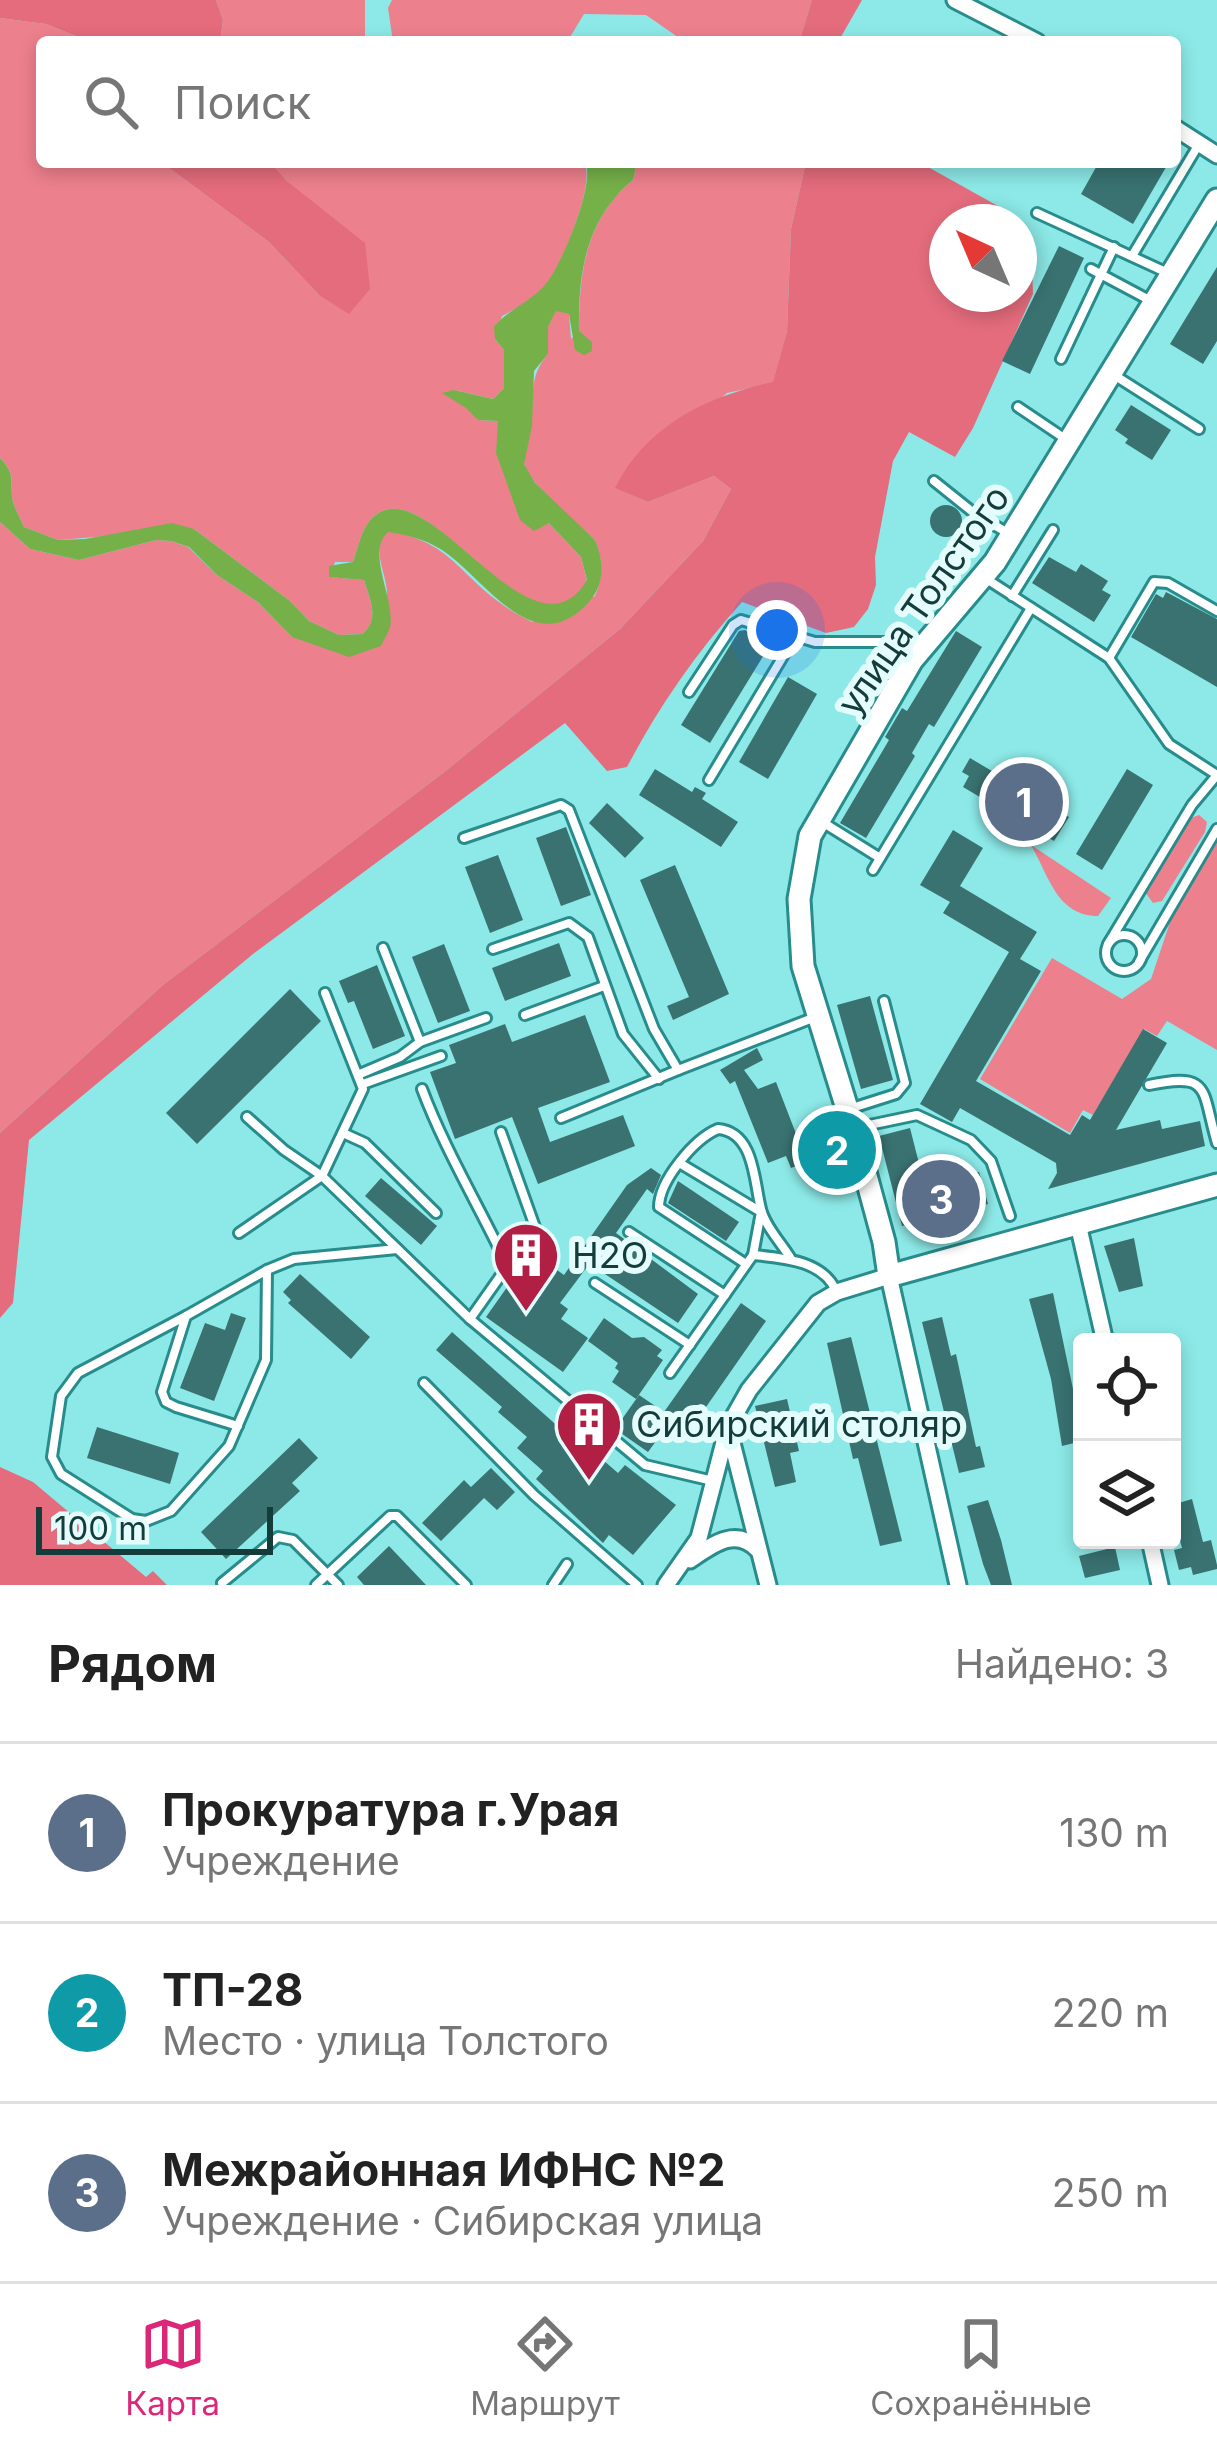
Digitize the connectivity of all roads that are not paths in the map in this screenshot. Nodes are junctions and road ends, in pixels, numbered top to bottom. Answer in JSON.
{"nodes":[{"id":1,"x":955,"y":0,"type":"edge"},
{"id":2,"x":990,"y":7,"type":"edge"},
{"id":3,"x":1008,"y":35,"type":"edge"},
{"id":4,"x":1181,"y":132,"type":"edge"},
{"id":5,"x":1199,"y":144,"type":"junction"},
{"id":6,"x":1217,"y":155,"type":"edge"},
{"id":7,"x":1217,"y":200,"type":"edge"},
{"id":8,"x":1037,"y":213,"type":"dead end"},
{"id":9,"x":1114,"y":247,"type":"junction"},
{"id":10,"x":1132,"y":256,"type":"junction"},
{"id":11,"x":1091,"y":268,"type":"dead end"},
{"id":12,"x":1102,"y":274,"type":"junction"},
{"id":13,"x":1172,"y":274,"type":"junction"},
{"id":14,"x":1154,"y":303,"type":"junction"},
{"id":15,"x":1061,"y":359,"type":"dead end"},
{"id":16,"x":1111,"y":373,"type":"junction"},
{"id":17,"x":1018,"y":407,"type":"dead end"},
{"id":18,"x":1199,"y":429,"type":"dead end"},
{"id":19,"x":1070,"y":442,"type":"junction"},
{"id":20,"x":934,"y":481,"type":"dead end"},
{"id":21,"x":1053,"y":530,"type":"dead end"},
{"id":22,"x":1012,"y":536,"type":"junction"},
{"id":23,"x":984,"y":578,"type":"junction"},
{"id":24,"x":1012,"y":596,"type":"junction"},
{"id":25,"x":1031,"y":608,"type":"junction"},
{"id":26,"x":1217,"y":611,"type":"edge"},
{"id":27,"x":794,"y":638,"type":"junction"},
{"id":28,"x":924,"y":643,"type":"junction"},
{"id":29,"x":1109,"y":658,"type":"junction"},
{"id":30,"x":689,"y":692,"type":"dead end"},
{"id":31,"x":1217,"y":775,"type":"edge"},
{"id":32,"x":709,"y":780,"type":"dead end"},
{"id":33,"x":818,"y":819,"type":"junction"},
{"id":34,"x":1217,"y":829,"type":"edge"},
{"id":35,"x":464,"y":838,"type":"dead end"},
{"id":36,"x":880,"y":858,"type":"junction"},
{"id":37,"x":873,"y":870,"type":"dead end"},
{"id":38,"x":1108,"y":944,"type":"junction"},
{"id":39,"x":383,"y":948,"type":"dead end"},
{"id":40,"x":493,"y":949,"type":"dead end"},
{"id":41,"x":1139,"y":962,"type":"junction"},
{"id":42,"x":604,"y":986,"type":"junction"},
{"id":43,"x":325,"y":993,"type":"dead end"},
{"id":44,"x":884,"y":1001,"type":"dead end"},
{"id":45,"x":525,"y":1015,"type":"dead end"},
{"id":46,"x":818,"y":1016,"type":"junction"},
{"id":47,"x":486,"y":1018,"type":"dead end"},
{"id":48,"x":420,"y":1042,"type":"junction"},
{"id":49,"x":441,"y":1056,"type":"dead end"},
{"id":50,"x":678,"y":1070,"type":"junction"},
{"id":51,"x":362,"y":1079,"type":"junction"},
{"id":52,"x":659,"y":1079,"type":"junction"},
{"id":53,"x":1149,"y":1085,"type":"dead end"},
{"id":54,"x":422,"y":1089,"type":"dead end"},
{"id":55,"x":248,"y":1117,"type":"dead end"},
{"id":56,"x":562,"y":1118,"type":"dead end"},
{"id":57,"x":850,"y":1119,"type":"junction"},
{"id":58,"x":501,"y":1132,"type":"dead end"},
{"id":59,"x":343,"y":1133,"type":"junction"},
{"id":60,"x":1217,"y":1143,"type":"edge"},
{"id":61,"x":681,"y":1164,"type":"junction"},
{"id":62,"x":322,"y":1176,"type":"junction"},
{"id":63,"x":1217,"y":1185,"type":"edge"},
{"id":64,"x":761,"y":1212,"type":"junction"},
{"id":65,"x":436,"y":1213,"type":"dead end"},
{"id":66,"x":1010,"y":1216,"type":"dead end"},
{"id":67,"x":1078,"y":1225,"type":"junction"},
{"id":68,"x":629,"y":1232,"type":"dead end"},
{"id":69,"x":239,"y":1233,"type":"dead end"},
{"id":70,"x":397,"y":1249,"type":"junction"},
{"id":71,"x":749,"y":1259,"type":"junction"},
{"id":72,"x":791,"y":1259,"type":"junction"},
{"id":73,"x":508,"y":1265,"type":"junction"},
{"id":74,"x":267,"y":1270,"type":"junction"},
{"id":75,"x":889,"y":1276,"type":"junction"},
{"id":76,"x":595,"y":1282,"type":"dead end"},
{"id":77,"x":836,"y":1292,"type":"junction"},
{"id":78,"x":724,"y":1295,"type":"junction"},
{"id":79,"x":186,"y":1316,"type":"junction"},
{"id":80,"x":470,"y":1319,"type":"junction"},
{"id":81,"x":1103,"y":1333,"type":"edge"},
{"id":82,"x":690,"y":1345,"type":"junction"},
{"id":83,"x":670,"y":1373,"type":"dead end"},
{"id":84,"x":424,"y":1382,"type":"dead end"},
{"id":85,"x":238,"y":1426,"type":"junction"},
{"id":86,"x":728,"y":1427,"type":"junction"},
{"id":87,"x":713,"y":1480,"type":"junction"},
{"id":88,"x":1152,"y":1549,"type":"edge"},
{"id":89,"x":760,"y":1554,"type":"junction"},
{"id":90,"x":567,"y":1564,"type":"dead end"},
{"id":91,"x":683,"y":1565,"type":"junction"},
{"id":92,"x":328,"y":1574,"type":"junction"},
{"id":93,"x":222,"y":1583,"type":"edge"},
{"id":94,"x":316,"y":1585,"type":"edge"},
{"id":95,"x":338,"y":1585,"type":"edge"},
{"id":96,"x":466,"y":1585,"type":"edge"},
{"id":97,"x":553,"y":1585,"type":"edge"},
{"id":98,"x":637,"y":1585,"type":"edge"},
{"id":99,"x":666,"y":1585,"type":"edge"},
{"id":100,"x":768,"y":1585,"type":"edge"},
{"id":101,"x":958,"y":1585,"type":"edge"},
{"id":102,"x":1160,"y":1585,"type":"edge"}],
"edges":[{"from":1,"to":2,"type":"street"},
{"from":2,"to":3,"type":"street"},
{"from":4,"to":5,"type":"street"},
{"from":5,"to":6,"type":"street"},
{"from":5,"to":10,"type":"lane"},
{"from":7,"to":13,"type":"street","name":"улица Толстого"},
{"from":8,"to":9,"type":"lane"},
{"from":9,"to":10,"type":"lane"},
{"from":9,"to":12,"type":"lane"},
{"from":10,"to":13,"type":"lane"},
{"from":11,"to":12,"type":"lane"},
{"from":12,"to":14,"type":"lane"},
{"from":12,"to":15,"type":"lane"},
{"from":13,"to":14,"type":"street","name":"улица Толстого"},
{"from":14,"to":16,"type":"street","name":"улица Толстого"},
{"from":16,"to":18,"type":"lane"},
{"from":16,"to":19,"type":"street","name":"улица Толстого"},
{"from":17,"to":19,"type":"lane"},
{"from":19,"to":22,"type":"street","name":"улица Толстого"},
{"from":20,"to":22,"type":"lane"},
{"from":21,"to":24,"type":"lane"},
{"from":22,"to":23,"type":"street","name":"улица Толстого"},
{"from":23,"to":24,"type":"lane"},
{"from":23,"to":28,"type":"street","name":"улица Толстого"},
{"from":24,"to":25,"type":"lane"},
{"from":25,"to":29,"type":"lane"},
{"from":25,"to":36,"type":"lane"},
{"from":26,"to":29,"type":"lane"},
{"from":27,"to":28,"type":"lane"},
{"from":27,"to":30,"type":"lane"},
{"from":27,"to":32,"type":"lane"},
{"from":28,"to":33,"type":"street","name":"улица Толстого"},
{"from":29,"to":31,"type":"lane"},
{"from":31,"to":38,"type":"lane"},
{"from":33,"to":36,"type":"lane"},
{"from":33,"to":46,"type":"street","name":"улица Толстого"},
{"from":34,"to":41,"type":"lane"},
{"from":35,"to":50,"type":"lane"},
{"from":36,"to":37,"type":"lane"},
{"from":38,"to":41,"type":"lane"},
{"from":38,"to":41,"type":"lane"},
{"from":39,"to":48,"type":"lane"},
{"from":40,"to":42,"type":"lane"},
{"from":42,"to":45,"type":"lane"},
{"from":42,"to":52,"type":"lane"},
{"from":43,"to":51,"type":"lane"},
{"from":44,"to":57,"type":"lane"},
{"from":46,"to":50,"type":"lane"},
{"from":46,"to":57,"type":"street","name":"улица Толстого"},
{"from":47,"to":48,"type":"lane"},
{"from":48,"to":51,"type":"lane"},
{"from":49,"to":51,"type":"lane"},
{"from":50,"to":52,"type":"lane"},
{"from":51,"to":59,"type":"lane"},
{"from":52,"to":56,"type":"lane"},
{"from":53,"to":60,"type":"lane"},
{"from":54,"to":73,"type":"lane"},
{"from":55,"to":62,"type":"lane"},
{"from":57,"to":66,"type":"lane"},
{"from":57,"to":75,"type":"street","name":"улица Толстого"},
{"from":58,"to":73,"type":"lane"},
{"from":59,"to":62,"type":"lane"},
{"from":59,"to":65,"type":"lane"},
{"from":61,"to":64,"type":"lane"},
{"from":61,"to":64,"type":"lane"},
{"from":61,"to":71,"type":"lane"},
{"from":62,"to":69,"type":"lane"},
{"from":62,"to":70,"type":"lane"},
{"from":63,"to":67,"type":"street"},
{"from":64,"to":71,"type":"lane"},
{"from":64,"to":72,"type":"lane"},
{"from":67,"to":75,"type":"street"},
{"from":67,"to":81,"type":"street"},
{"from":68,"to":78,"type":"lane"},
{"from":70,"to":74,"type":"lane"},
{"from":70,"to":80,"type":"lane"},
{"from":71,"to":72,"type":"lane"},
{"from":71,"to":78,"type":"lane"},
{"from":72,"to":77,"type":"lane"},
{"from":73,"to":80,"type":"lane"},
{"from":74,"to":79,"type":"lane"},
{"from":74,"to":85,"type":"lane"},
{"from":75,"to":77,"type":"street"},
{"from":75,"to":101,"type":"street"},
{"from":76,"to":82,"type":"lane"},
{"from":77,"to":86,"type":"street"},
{"from":78,"to":82,"type":"lane"},
{"from":79,"to":85,"type":"lane"},
{"from":79,"to":85,"type":"lane"},
{"from":80,"to":87,"type":"lane"},
{"from":82,"to":83,"type":"lane"},
{"from":84,"to":98,"type":"lane"},
{"from":86,"to":87,"type":"street"},
{"from":86,"to":89,"type":"street"},
{"from":87,"to":91,"type":"street"},
{"from":88,"to":102,"type":"street"},
{"from":89,"to":91,"type":"street"},
{"from":89,"to":100,"type":"street"},
{"from":90,"to":97,"type":"lane"},
{"from":91,"to":99,"type":"street"},
{"from":92,"to":93,"type":"lane"},
{"from":92,"to":94,"type":"lane"},
{"from":92,"to":95,"type":"lane"},
{"from":92,"to":96,"type":"lane"}]}
